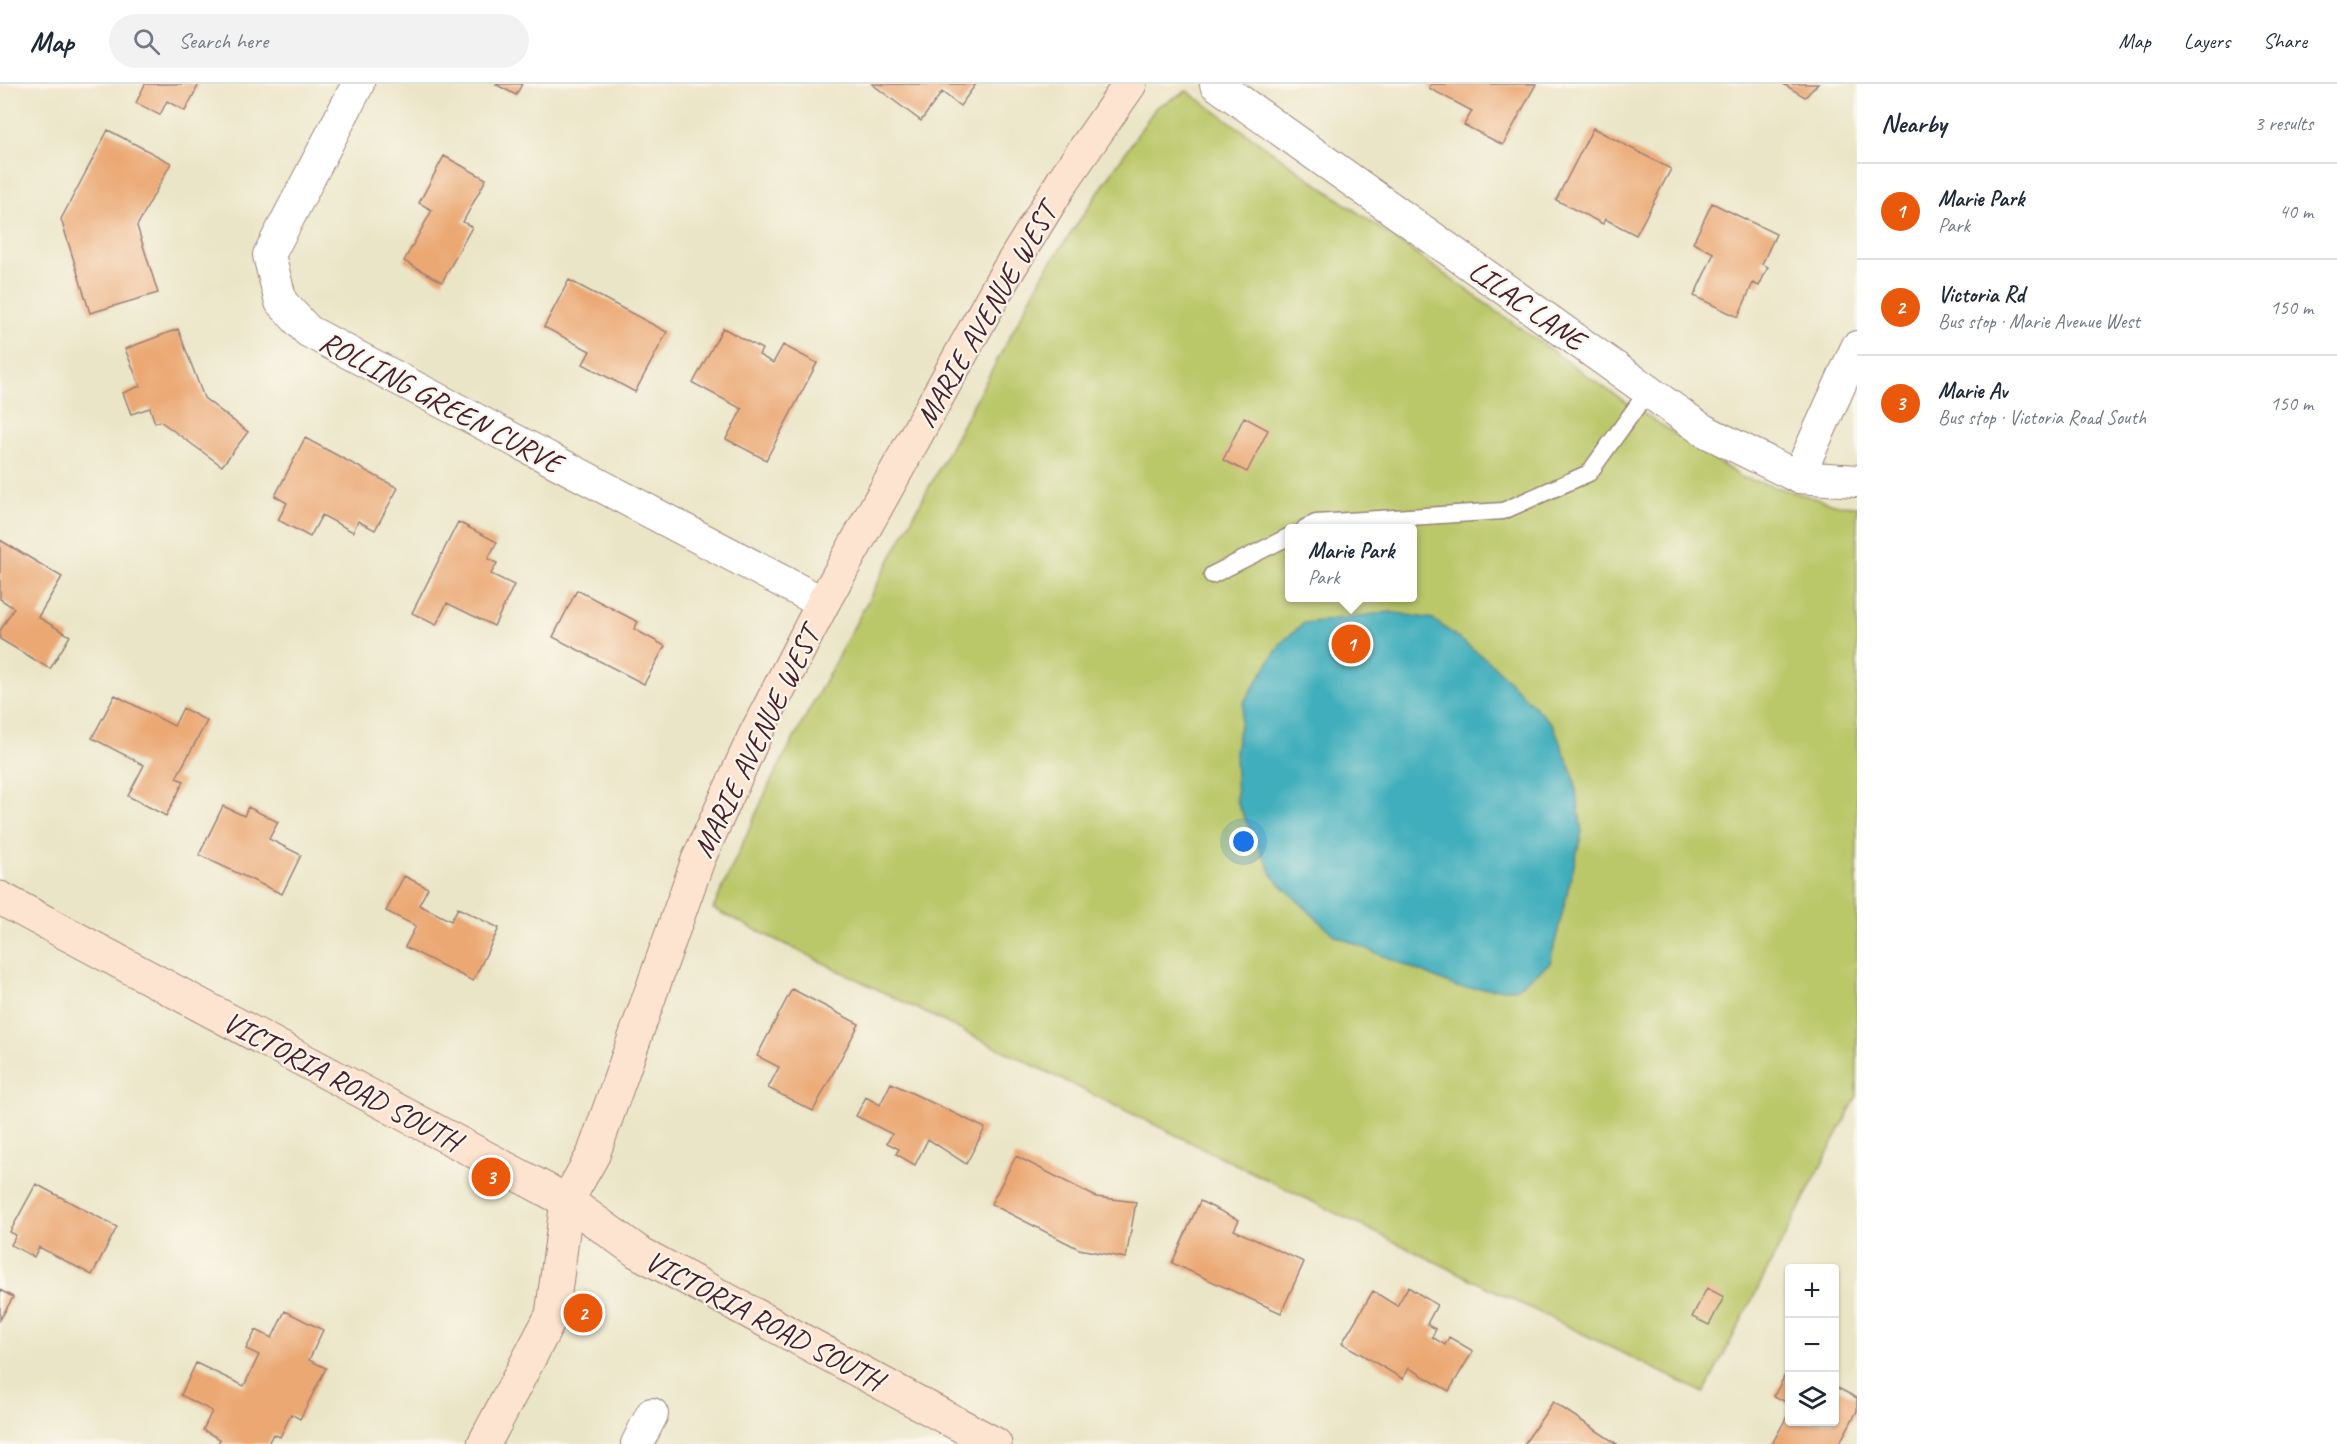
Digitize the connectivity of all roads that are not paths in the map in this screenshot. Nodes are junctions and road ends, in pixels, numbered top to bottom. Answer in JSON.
{"nodes":[{"id":1,"x":358,"y":84,"type":"edge"},
{"id":2,"x":1130,"y":84,"type":"edge"},
{"id":3,"x":1216,"y":84,"type":"edge"},
{"id":4,"x":1857,"y":347,"type":"edge"},
{"id":5,"x":1648,"y":391,"type":"junction"},
{"id":6,"x":1797,"y":477,"type":"junction"},
{"id":7,"x":1857,"y":481,"type":"edge"},
{"id":8,"x":1314,"y":524,"type":"edge"},
{"id":9,"x":1285,"y":538,"type":"edge"},
{"id":10,"x":1212,"y":575,"type":"dead end"},
{"id":11,"x":824,"y":603,"type":"junction"},
{"id":12,"x":0,"y":898,"type":"edge"},
{"id":13,"x":567,"y":1200,"type":"junction"},
{"id":14,"x":652,"y":1414,"type":"dead end"},
{"id":15,"x":484,"y":1444,"type":"edge"},
{"id":16,"x":637,"y":1444,"type":"edge"},
{"id":17,"x":995,"y":1444,"type":"edge"}],
"edges":[{"from":1,"to":11,"type":"street","name":"ROLLING GREEN CURVE"},
{"from":2,"to":11,"type":"street","name":"MARIE AVENUE WEST"},
{"from":3,"to":5,"type":"street","name":"LILAC LANE"},
{"from":4,"to":6,"type":"street"},
{"from":5,"to":6,"type":"street","name":"LILAC LANE"},
{"from":5,"to":8,"type":"lane"},
{"from":6,"to":7,"type":"street","name":"LILAC LANE"},
{"from":9,"to":10,"type":"lane"},
{"from":11,"to":13,"type":"street","name":"MARIE AVENUE WEST"},
{"from":12,"to":13,"type":"street","name":"VICTORIA ROAD SOUTH"},
{"from":13,"to":15,"type":"street","name":"MARIE AVENUE WEST"},
{"from":13,"to":17,"type":"street","name":"VICTORIA ROAD SOUTH"},
{"from":14,"to":16,"type":"street"}]}
